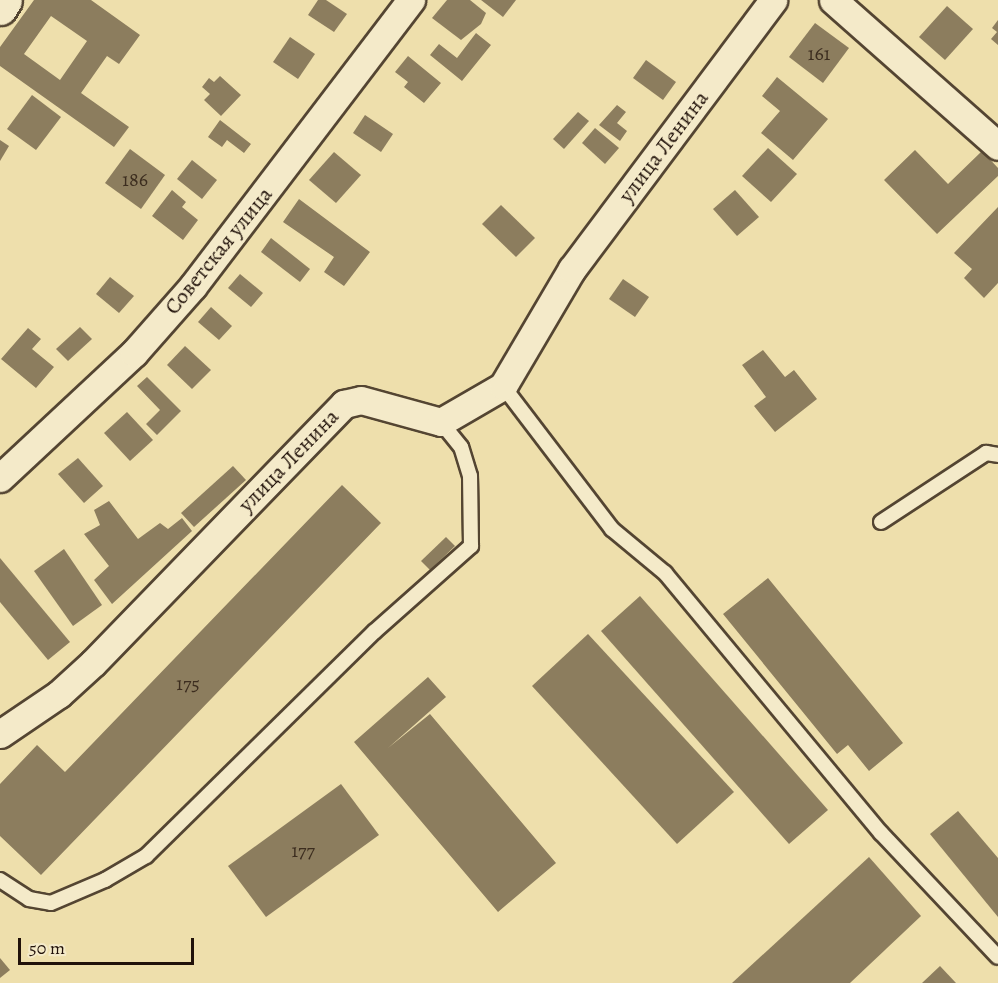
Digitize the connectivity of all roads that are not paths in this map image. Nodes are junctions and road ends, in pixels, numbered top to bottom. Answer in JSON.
{"nodes":[{"id":1,"x":5,"y":0,"type":"edge"},
{"id":2,"x":411,"y":0,"type":"edge"},
{"id":3,"x":773,"y":0,"type":"edge"},
{"id":4,"x":832,"y":0,"type":"edge"},
{"id":5,"x":0,"y":8,"type":"edge"},
{"id":6,"x":995,"y":137,"type":"edge"},
{"id":7,"x":503,"y":386,"type":"junction"},
{"id":8,"x":441,"y":422,"type":"junction"},
{"id":9,"x":998,"y":455,"type":"edge"},
{"id":10,"x":0,"y":478,"type":"edge"},
{"id":11,"x":881,"y":522,"type":"dead end"},
{"id":12,"x":0,"y":734,"type":"edge"},
{"id":13,"x":0,"y":880,"type":"edge"},
{"id":14,"x":998,"y":957,"type":"edge"}],
"edges":[{"from":1,"to":5,"type":"street"},
{"from":2,"to":10,"type":"street","name":"Советская улица"},
{"from":3,"to":7,"type":"street","name":"улица Ленина"},
{"from":4,"to":6,"type":"street"},
{"from":7,"to":8,"type":"street","name":"улица Ленина"},
{"from":7,"to":14,"type":"lane"},
{"from":8,"to":12,"type":"street","name":"улица Ленина"},
{"from":8,"to":13,"type":"lane"},
{"from":9,"to":11,"type":"lane"}]}
